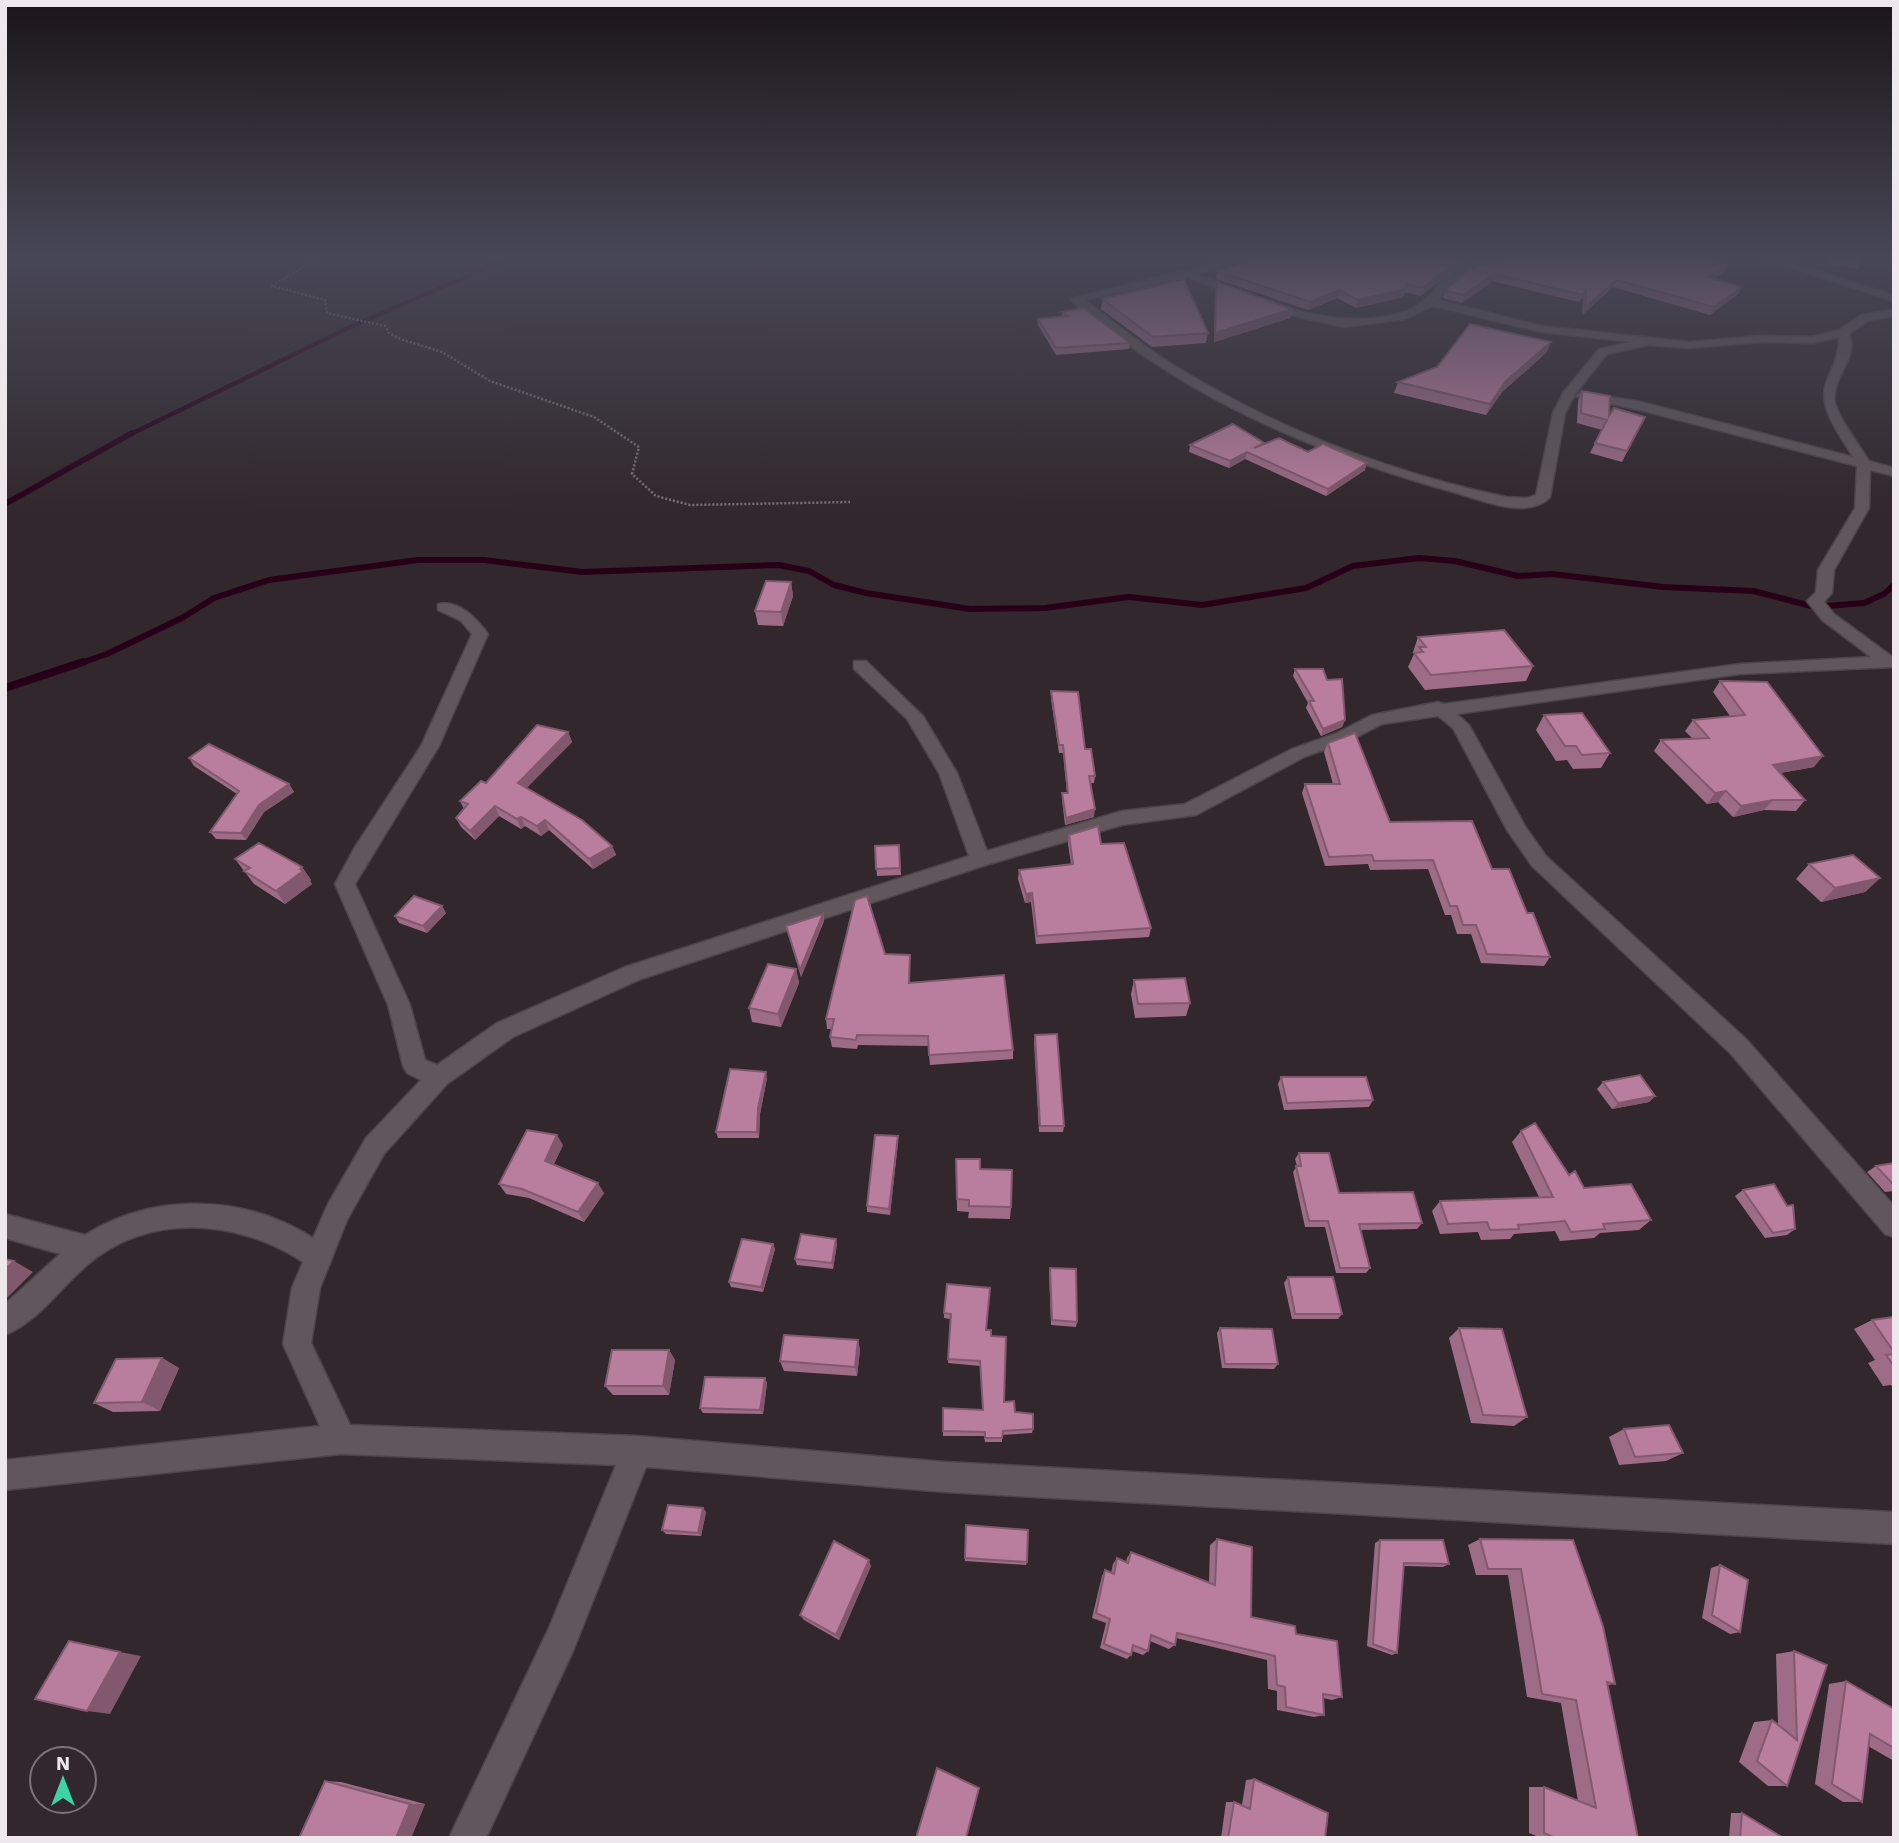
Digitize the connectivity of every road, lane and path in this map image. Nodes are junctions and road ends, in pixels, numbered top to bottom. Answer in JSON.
{"nodes":[{"id":1,"x":416,"y":344,"type":"edge"},
{"id":2,"x":1134,"y":344,"type":"edge"},
{"id":3,"x":1638,"y":344,"type":"edge"},
{"id":4,"x":1675,"y":344,"type":"edge"},
{"id":5,"x":1701,"y":344,"type":"edge"},
{"id":6,"x":1845,"y":344,"type":"edge"},
{"id":7,"x":1569,"y":394,"type":"junction"},
{"id":8,"x":1864,"y":465,"type":"junction"},
{"id":9,"x":1894,"y":472,"type":"edge"},
{"id":10,"x":850,"y":502,"type":"dead end"},
{"id":11,"x":444,"y":607,"type":"dead end"},
{"id":12,"x":1890,"y":663,"type":"edge"},
{"id":13,"x":860,"y":665,"type":"dead end"},
{"id":14,"x":1438,"y":708,"type":"junction"},
{"id":15,"x":980,"y":860,"type":"junction"},
{"id":16,"x":439,"y":1077,"type":"junction"},
{"id":17,"x":1894,"y":1225,"type":"edge"},
{"id":18,"x":5,"y":1226,"type":"edge"},
{"id":19,"x":87,"y":1248,"type":"junction"},
{"id":20,"x":319,"y":1257,"type":"junction"},
{"id":21,"x":5,"y":1321,"type":"edge"},
{"id":22,"x":341,"y":1439,"type":"junction"},
{"id":23,"x":637,"y":1451,"type":"junction"},
{"id":24,"x":5,"y":1475,"type":"edge"},
{"id":25,"x":1894,"y":1528,"type":"edge"},
{"id":26,"x":467,"y":1838,"type":"edge"}],
"edges":[{"from":1,"to":10,"type":"path"},
{"from":2,"to":7,"type":"street"},
{"from":3,"to":7,"type":"street"},
{"from":4,"to":5,"type":"street"},
{"from":6,"to":8,"type":"street"},
{"from":7,"to":8,"type":"street"},
{"from":8,"to":9,"type":"street"},
{"from":8,"to":12,"type":"street"},
{"from":11,"to":16,"type":"street"},
{"from":12,"to":14,"type":"street"},
{"from":13,"to":15,"type":"street"},
{"from":14,"to":15,"type":"street"},
{"from":14,"to":17,"type":"street"},
{"from":15,"to":16,"type":"street"},
{"from":16,"to":20,"type":"street"},
{"from":18,"to":19,"type":"street"},
{"from":19,"to":20,"type":"street"},
{"from":19,"to":21,"type":"street"},
{"from":20,"to":22,"type":"street"},
{"from":22,"to":23,"type":"street"},
{"from":22,"to":24,"type":"street"},
{"from":23,"to":25,"type":"street"},
{"from":23,"to":26,"type":"street"}]}
